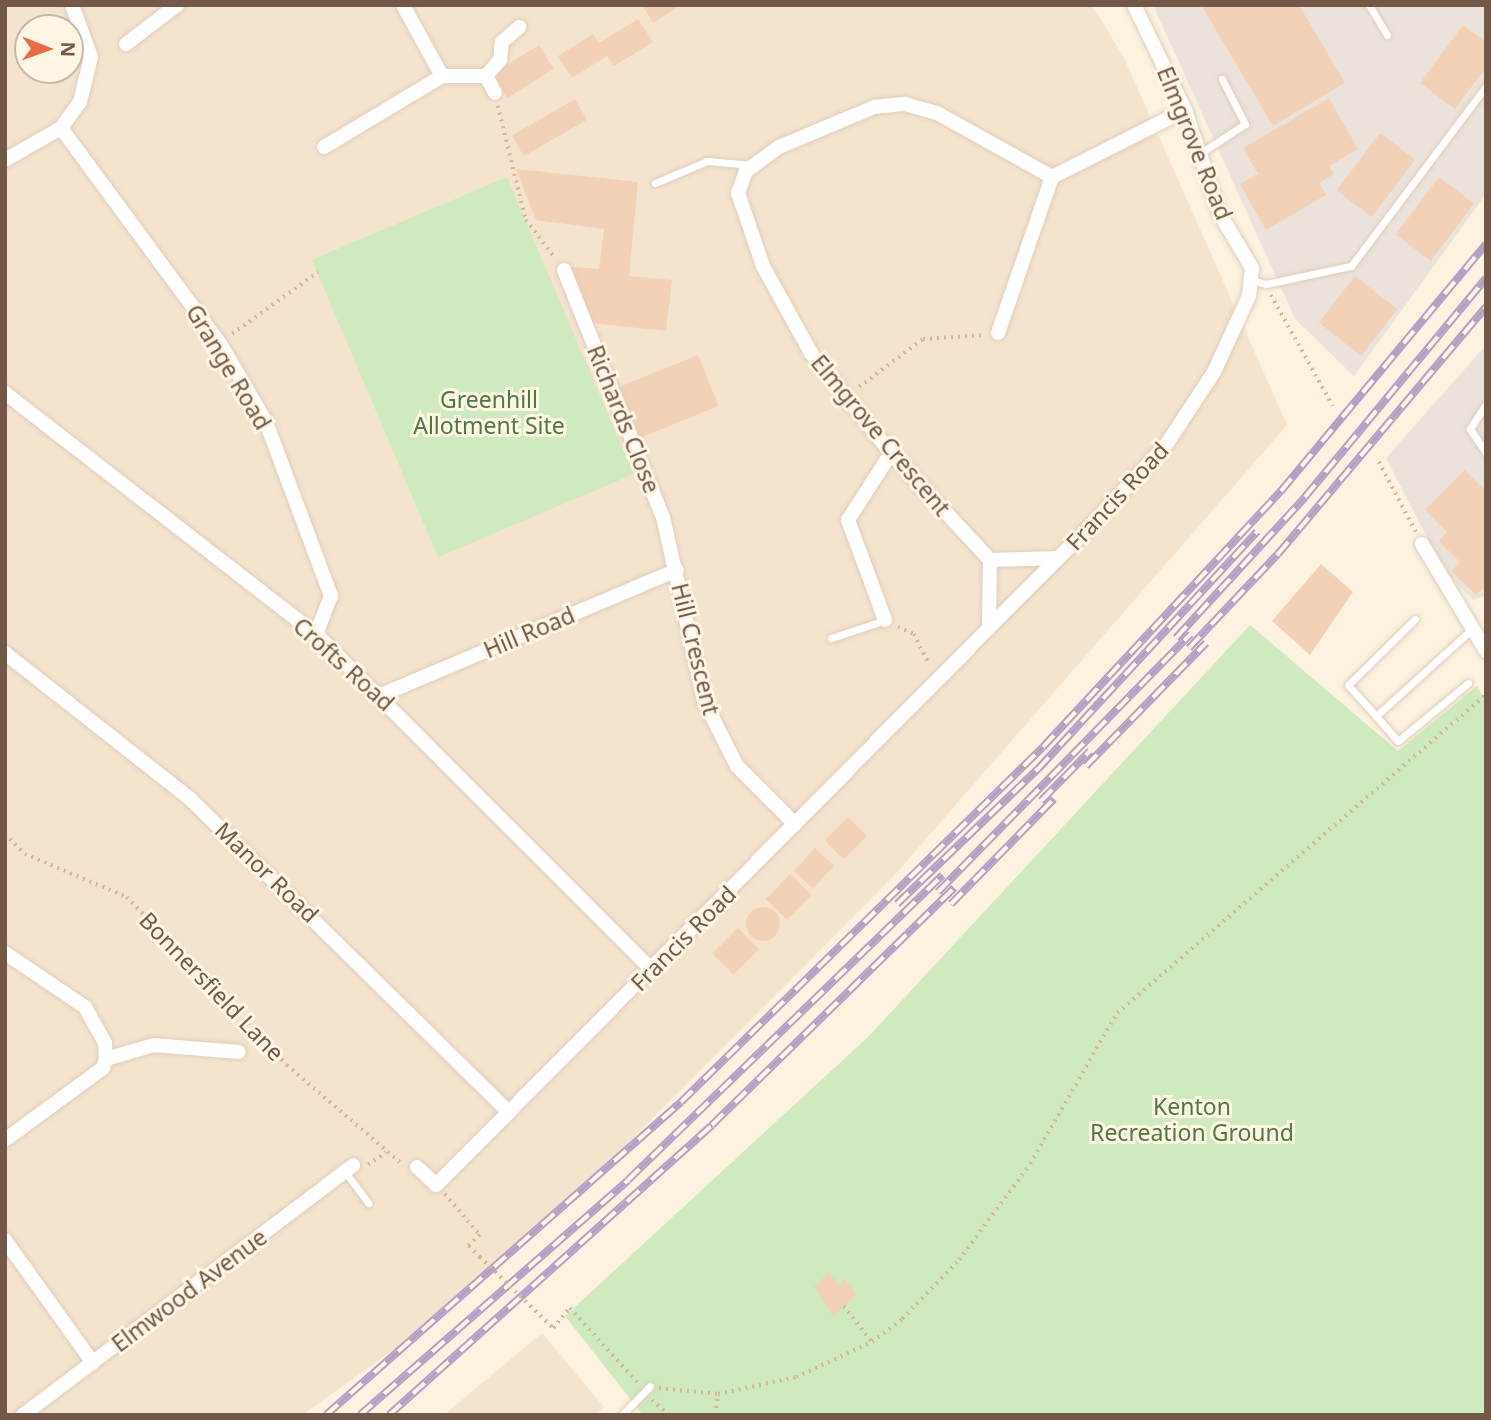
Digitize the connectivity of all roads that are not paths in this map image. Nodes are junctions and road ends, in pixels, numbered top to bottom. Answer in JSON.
{"nodes":[{"id":1,"x":72,"y":5,"type":"edge"},
{"id":2,"x":177,"y":5,"type":"edge"},
{"id":3,"x":403,"y":5,"type":"edge"},
{"id":4,"x":1134,"y":5,"type":"edge"},
{"id":5,"x":1369,"y":5,"type":"edge"},
{"id":6,"x":519,"y":27,"type":"dead end"},
{"id":7,"x":1387,"y":35,"type":"dead end"},
{"id":8,"x":126,"y":44,"type":"dead end"},
{"id":9,"x":442,"y":76,"type":"junction"},
{"id":10,"x":486,"y":76,"type":"junction"},
{"id":11,"x":1222,"y":79,"type":"dead end"},
{"id":12,"x":1486,"y":86,"type":"edge"},
{"id":13,"x":495,"y":93,"type":"road end"},
{"id":14,"x":1185,"y":110,"type":"junction"},
{"id":15,"x":61,"y":128,"type":"junction"},
{"id":16,"x":324,"y":147,"type":"dead end"},
{"id":17,"x":1198,"y":154,"type":"junction"},
{"id":18,"x":5,"y":160,"type":"edge"},
{"id":19,"x":754,"y":166,"type":"junction"},
{"id":20,"x":1052,"y":177,"type":"junction"},
{"id":21,"x":655,"y":183,"type":"dead end"},
{"id":22,"x":564,"y":270,"type":"road end"},
{"id":23,"x":1260,"y":283,"type":"junction"},
{"id":24,"x":998,"y":333,"type":"road end"},
{"id":25,"x":5,"y":393,"type":"edge"},
{"id":26,"x":1486,"y":404,"type":"edge"},
{"id":27,"x":891,"y":453,"type":"junction"},
{"id":28,"x":1486,"y":453,"type":"edge"},
{"id":29,"x":1422,"y":544,"type":"road end"},
{"id":30,"x":1058,"y":558,"type":"junction"},
{"id":31,"x":990,"y":560,"type":"junction"},
{"id":32,"x":677,"y":570,"type":"junction"},
{"id":33,"x":885,"y":620,"type":"joint"},
{"id":34,"x":1415,"y":620,"type":"dead end"},
{"id":35,"x":1475,"y":627,"type":"junction"},
{"id":36,"x":989,"y":628,"type":"junction"},
{"id":37,"x":316,"y":634,"type":"junction"},
{"id":38,"x":831,"y":638,"type":"dead end"},
{"id":39,"x":1486,"y":651,"type":"edge"},
{"id":40,"x":5,"y":653,"type":"edge"},
{"id":41,"x":1468,"y":682,"type":"dead end"},
{"id":42,"x":381,"y":695,"type":"junction"},
{"id":43,"x":1376,"y":716,"type":"junction"},
{"id":44,"x":795,"y":824,"type":"junction"},
{"id":45,"x":5,"y":953,"type":"edge"},
{"id":46,"x":652,"y":970,"type":"junction"},
{"id":47,"x":239,"y":1052,"type":"dead end"},
{"id":48,"x":106,"y":1059,"type":"junction"},
{"id":49,"x":509,"y":1112,"type":"junction"},
{"id":50,"x":5,"y":1140,"type":"edge"},
{"id":51,"x":410,"y":1166,"type":"road end"},
{"id":52,"x":349,"y":1168,"type":"joint"},
{"id":53,"x":368,"y":1203,"type":"dead end"},
{"id":54,"x":5,"y":1240,"type":"edge"},
{"id":55,"x":93,"y":1363,"type":"junction"},
{"id":56,"x":646,"y":1390,"type":"road end"},
{"id":57,"x":23,"y":1415,"type":"edge"},
{"id":58,"x":622,"y":1415,"type":"edge"}],
"edges":[{"from":1,"to":15,"type":"street"},
{"from":2,"to":8,"type":"street"},
{"from":3,"to":9,"type":"street"},
{"from":4,"to":14,"type":"street","name":"Elmgrove Road"},
{"from":5,"to":7,"type":"lane"},
{"from":6,"to":10,"type":"street"},
{"from":9,"to":10,"type":"street"},
{"from":9,"to":16,"type":"street"},
{"from":10,"to":13,"type":"street"},
{"from":11,"to":17,"type":"lane"},
{"from":12,"to":23,"type":"lane"},
{"from":14,"to":17,"type":"street","name":"Elmgrove Road"},
{"from":14,"to":20,"type":"street"},
{"from":15,"to":18,"type":"street"},
{"from":15,"to":37,"type":"street","name":"Grange Road"},
{"from":17,"to":23,"type":"street","name":"Elmgrove Road"},
{"from":19,"to":20,"type":"street","name":"Elmgrove Crescent"},
{"from":19,"to":21,"type":"lane"},
{"from":19,"to":27,"type":"street","name":"Elmgrove Crescent"},
{"from":20,"to":24,"type":"street"},
{"from":22,"to":32,"type":"street","name":"Richards Close"},
{"from":23,"to":30,"type":"street","name":"Francis Road"},
{"from":25,"to":37,"type":"street","name":"Crofts Road"},
{"from":26,"to":28,"type":"lane"},
{"from":27,"to":31,"type":"street","name":"Elmgrove Crescent"},
{"from":27,"to":33,"type":"street"},
{"from":29,"to":35,"type":"street"},
{"from":30,"to":31,"type":"street"},
{"from":30,"to":36,"type":"street","name":"Francis Road"},
{"from":31,"to":36,"type":"street"},
{"from":32,"to":42,"type":"street","name":"Hill Road"},
{"from":32,"to":44,"type":"street","name":"Hill Crescent"},
{"from":33,"to":38,"type":"lane"},
{"from":34,"to":43,"type":"lane"},
{"from":35,"to":39,"type":"street"},
{"from":35,"to":43,"type":"lane"},
{"from":36,"to":44,"type":"street","name":"Francis Road"},
{"from":37,"to":42,"type":"street","name":"Crofts Road"},
{"from":40,"to":49,"type":"street","name":"Manor Road"},
{"from":41,"to":43,"type":"lane"},
{"from":42,"to":46,"type":"street","name":"Crofts Road"},
{"from":44,"to":46,"type":"street","name":"Francis Road"},
{"from":45,"to":48,"type":"street"},
{"from":46,"to":49,"type":"street","name":"Francis Road"},
{"from":47,"to":48,"type":"street"},
{"from":48,"to":50,"type":"street"},
{"from":49,"to":51,"type":"street","name":"Francis Road"},
{"from":52,"to":53,"type":"lane"},
{"from":52,"to":55,"type":"street","name":"Elmwood Avenue"},
{"from":54,"to":55,"type":"street"},
{"from":55,"to":57,"type":"street","name":"Elmwood Avenue"},
{"from":56,"to":58,"type":"lane"}]}
